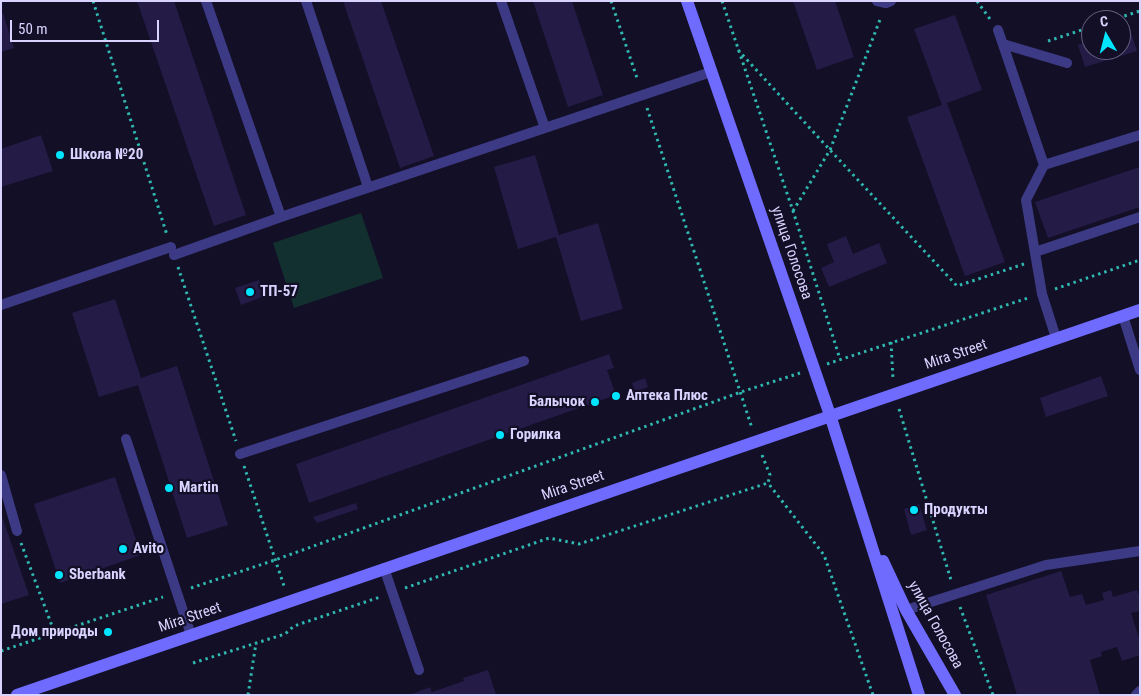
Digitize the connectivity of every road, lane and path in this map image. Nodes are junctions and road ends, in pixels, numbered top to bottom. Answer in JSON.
{"nodes":[{"id":1,"x":93,"y":1,"type":"edge"},
{"id":2,"x":206,"y":1,"type":"edge"},
{"id":3,"x":306,"y":1,"type":"edge"},
{"id":4,"x":501,"y":1,"type":"edge"},
{"id":5,"x":611,"y":1,"type":"edge"},
{"id":6,"x":687,"y":1,"type":"edge"},
{"id":7,"x":722,"y":1,"type":"edge"},
{"id":8,"x":977,"y":1,"type":"edge"},
{"id":9,"x":885,"y":2,"type":"edge"},
{"id":10,"x":998,"y":30,"type":"joint"},
{"id":11,"x":1081,"y":30,"type":"edge"},
{"id":12,"x":1003,"y":44,"type":"junction"},
{"id":13,"x":738,"y":50,"type":"junction"},
{"id":14,"x":1022,"y":50,"type":"junction"},
{"id":15,"x":1067,"y":63,"type":"dead end"},
{"id":16,"x":711,"y":72,"type":"junction"},
{"id":17,"x":643,"y":95,"type":"junction"},
{"id":18,"x":545,"y":128,"type":"junction"},
{"id":19,"x":1140,"y":135,"type":"edge"},
{"id":20,"x":830,"y":150,"type":"junction"},
{"id":21,"x":1044,"y":165,"type":"junction"},
{"id":22,"x":368,"y":187,"type":"junction"},
{"id":23,"x":793,"y":211,"type":"junction"},
{"id":24,"x":281,"y":217,"type":"junction"},
{"id":25,"x":1140,"y":217,"type":"edge"},
{"id":26,"x":173,"y":251,"type":"junction"},
{"id":27,"x":1036,"y":256,"type":"junction"},
{"id":28,"x":1140,"y":260,"type":"edge"},
{"id":29,"x":1042,"y":294,"type":"junction"},
{"id":30,"x":1,"y":305,"type":"edge"},
{"id":31,"x":1140,"y":310,"type":"edge"},
{"id":32,"x":1123,"y":316,"type":"junction"},
{"id":33,"x":1056,"y":338,"type":"junction"},
{"id":34,"x":891,"y":342,"type":"junction"},
{"id":35,"x":840,"y":359,"type":"junction"},
{"id":36,"x":524,"y":361,"type":"dead end"},
{"id":37,"x":813,"y":369,"type":"junction"},
{"id":38,"x":1140,"y":370,"type":"edge"},
{"id":39,"x":741,"y":392,"type":"junction"},
{"id":40,"x":894,"y":393,"type":"junction"},
{"id":41,"x":830,"y":415,"type":"junction"},
{"id":42,"x":126,"y":439,"type":"dead end"},
{"id":43,"x":756,"y":440,"type":"junction"},
{"id":44,"x":240,"y":454,"type":"junction"},
{"id":45,"x":1,"y":475,"type":"edge"},
{"id":46,"x":768,"y":483,"type":"junction"},
{"id":47,"x":861,"y":516,"type":"junction"},
{"id":48,"x":16,"y":531,"type":"joint"},
{"id":49,"x":1140,"y":551,"type":"edge"},
{"id":50,"x":275,"y":560,"type":"junction"},
{"id":51,"x":384,"y":568,"type":"junction"},
{"id":52,"x":177,"y":592,"type":"junction"},
{"id":53,"x":393,"y":593,"type":"junction"},
{"id":54,"x":955,"y":594,"type":"junction"},
{"id":55,"x":289,"y":601,"type":"junction"},
{"id":56,"x":906,"y":610,"type":"junction"},
{"id":57,"x":55,"y":634,"type":"junction"},
{"id":58,"x":191,"y":635,"type":"junction"},
{"id":59,"x":256,"y":643,"type":"junction"},
{"id":60,"x":1,"y":652,"type":"edge"},
{"id":61,"x":193,"y":663,"type":"dead end"},
{"id":62,"x":419,"y":670,"type":"dead end"},
{"id":63,"x":1140,"y":691,"type":"edge"},
{"id":64,"x":17,"y":695,"type":"edge"},
{"id":65,"x":248,"y":695,"type":"edge"},
{"id":66,"x":873,"y":695,"type":"edge"},
{"id":67,"x":919,"y":695,"type":"edge"},
{"id":68,"x":955,"y":695,"type":"edge"},
{"id":69,"x":993,"y":695,"type":"edge"},
{"id":70,"x":1136,"y":695,"type":"edge"}],
"edges":[{"from":1,"to":26,"type":"path"},
{"from":2,"to":24,"type":"lane"},
{"from":3,"to":22,"type":"lane"},
{"from":4,"to":18,"type":"lane"},
{"from":5,"to":17,"type":"path"},
{"from":6,"to":16,"type":"main road","name":"улица Голосова"},
{"from":7,"to":13,"type":"path"},
{"from":8,"to":10,"type":"path"},
{"from":9,"to":20,"type":"path"},
{"from":10,"to":12,"type":"lane"},
{"from":11,"to":14,"type":"path"},
{"from":12,"to":14,"type":"lane"},
{"from":12,"to":21,"type":"lane"},
{"from":13,"to":20,"type":"path"},
{"from":13,"to":23,"type":"path"},
{"from":14,"to":15,"type":"lane"},
{"from":16,"to":17,"type":"lane"},
{"from":16,"to":37,"type":"main road","name":"улица Голосова"},
{"from":17,"to":18,"type":"lane"},
{"from":17,"to":39,"type":"path"},
{"from":18,"to":22,"type":"lane"},
{"from":19,"to":21,"type":"lane"},
{"from":20,"to":23,"type":"path"},
{"from":20,"to":27,"type":"path"},
{"from":21,"to":27,"type":"lane"},
{"from":22,"to":24,"type":"lane"},
{"from":23,"to":35,"type":"path"},
{"from":24,"to":26,"type":"lane"},
{"from":25,"to":27,"type":"lane"},
{"from":26,"to":30,"type":"lane"},
{"from":26,"to":44,"type":"path"},
{"from":27,"to":29,"type":"lane"},
{"from":28,"to":29,"type":"path"},
{"from":29,"to":33,"type":"lane"},
{"from":29,"to":34,"type":"path"},
{"from":31,"to":32,"type":"main road","name":"Mira Street"},
{"from":32,"to":33,"type":"main road","name":"Mira Street"},
{"from":32,"to":38,"type":"lane"},
{"from":33,"to":40,"type":"main road","name":"Mira Street"},
{"from":34,"to":35,"type":"path"},
{"from":34,"to":40,"type":"path"},
{"from":35,"to":37,"type":"path"},
{"from":36,"to":44,"type":"lane"},
{"from":37,"to":39,"type":"path"},
{"from":37,"to":41,"type":"main road","name":"улица Голосова"},
{"from":39,"to":43,"type":"path"},
{"from":39,"to":50,"type":"path"},
{"from":40,"to":41,"type":"main road","name":"Mira Street"},
{"from":40,"to":54,"type":"path"},
{"from":41,"to":43,"type":"main road","name":"Mira Street"},
{"from":41,"to":47,"type":"main road","name":"улица Голосова"},
{"from":42,"to":52,"type":"lane"},
{"from":43,"to":46,"type":"path"},
{"from":43,"to":51,"type":"main road","name":"Mira Street"},
{"from":44,"to":50,"type":"path"},
{"from":45,"to":48,"type":"lane"},
{"from":46,"to":53,"type":"path"},
{"from":46,"to":66,"type":"path"},
{"from":47,"to":56,"type":"main road","name":"улица Голосова"},
{"from":47,"to":67,"type":"main road","name":"улица Голосова"},
{"from":48,"to":57,"type":"path"},
{"from":49,"to":54,"type":"lane"},
{"from":50,"to":52,"type":"path"},
{"from":50,"to":55,"type":"path"},
{"from":51,"to":53,"type":"lane"},
{"from":51,"to":55,"type":"main road","name":"Mira Street"},
{"from":52,"to":57,"type":"path"},
{"from":52,"to":58,"type":"lane"},
{"from":53,"to":59,"type":"path"},
{"from":53,"to":62,"type":"lane"},
{"from":54,"to":56,"type":"lane"},
{"from":54,"to":69,"type":"path"},
{"from":55,"to":58,"type":"main road","name":"Mira Street"},
{"from":56,"to":68,"type":"main road","name":"улица Голосова"},
{"from":57,"to":60,"type":"path"},
{"from":58,"to":64,"type":"main road","name":"Mira Street"},
{"from":59,"to":61,"type":"path"},
{"from":59,"to":65,"type":"path"},
{"from":63,"to":70,"type":"lane"}]}
